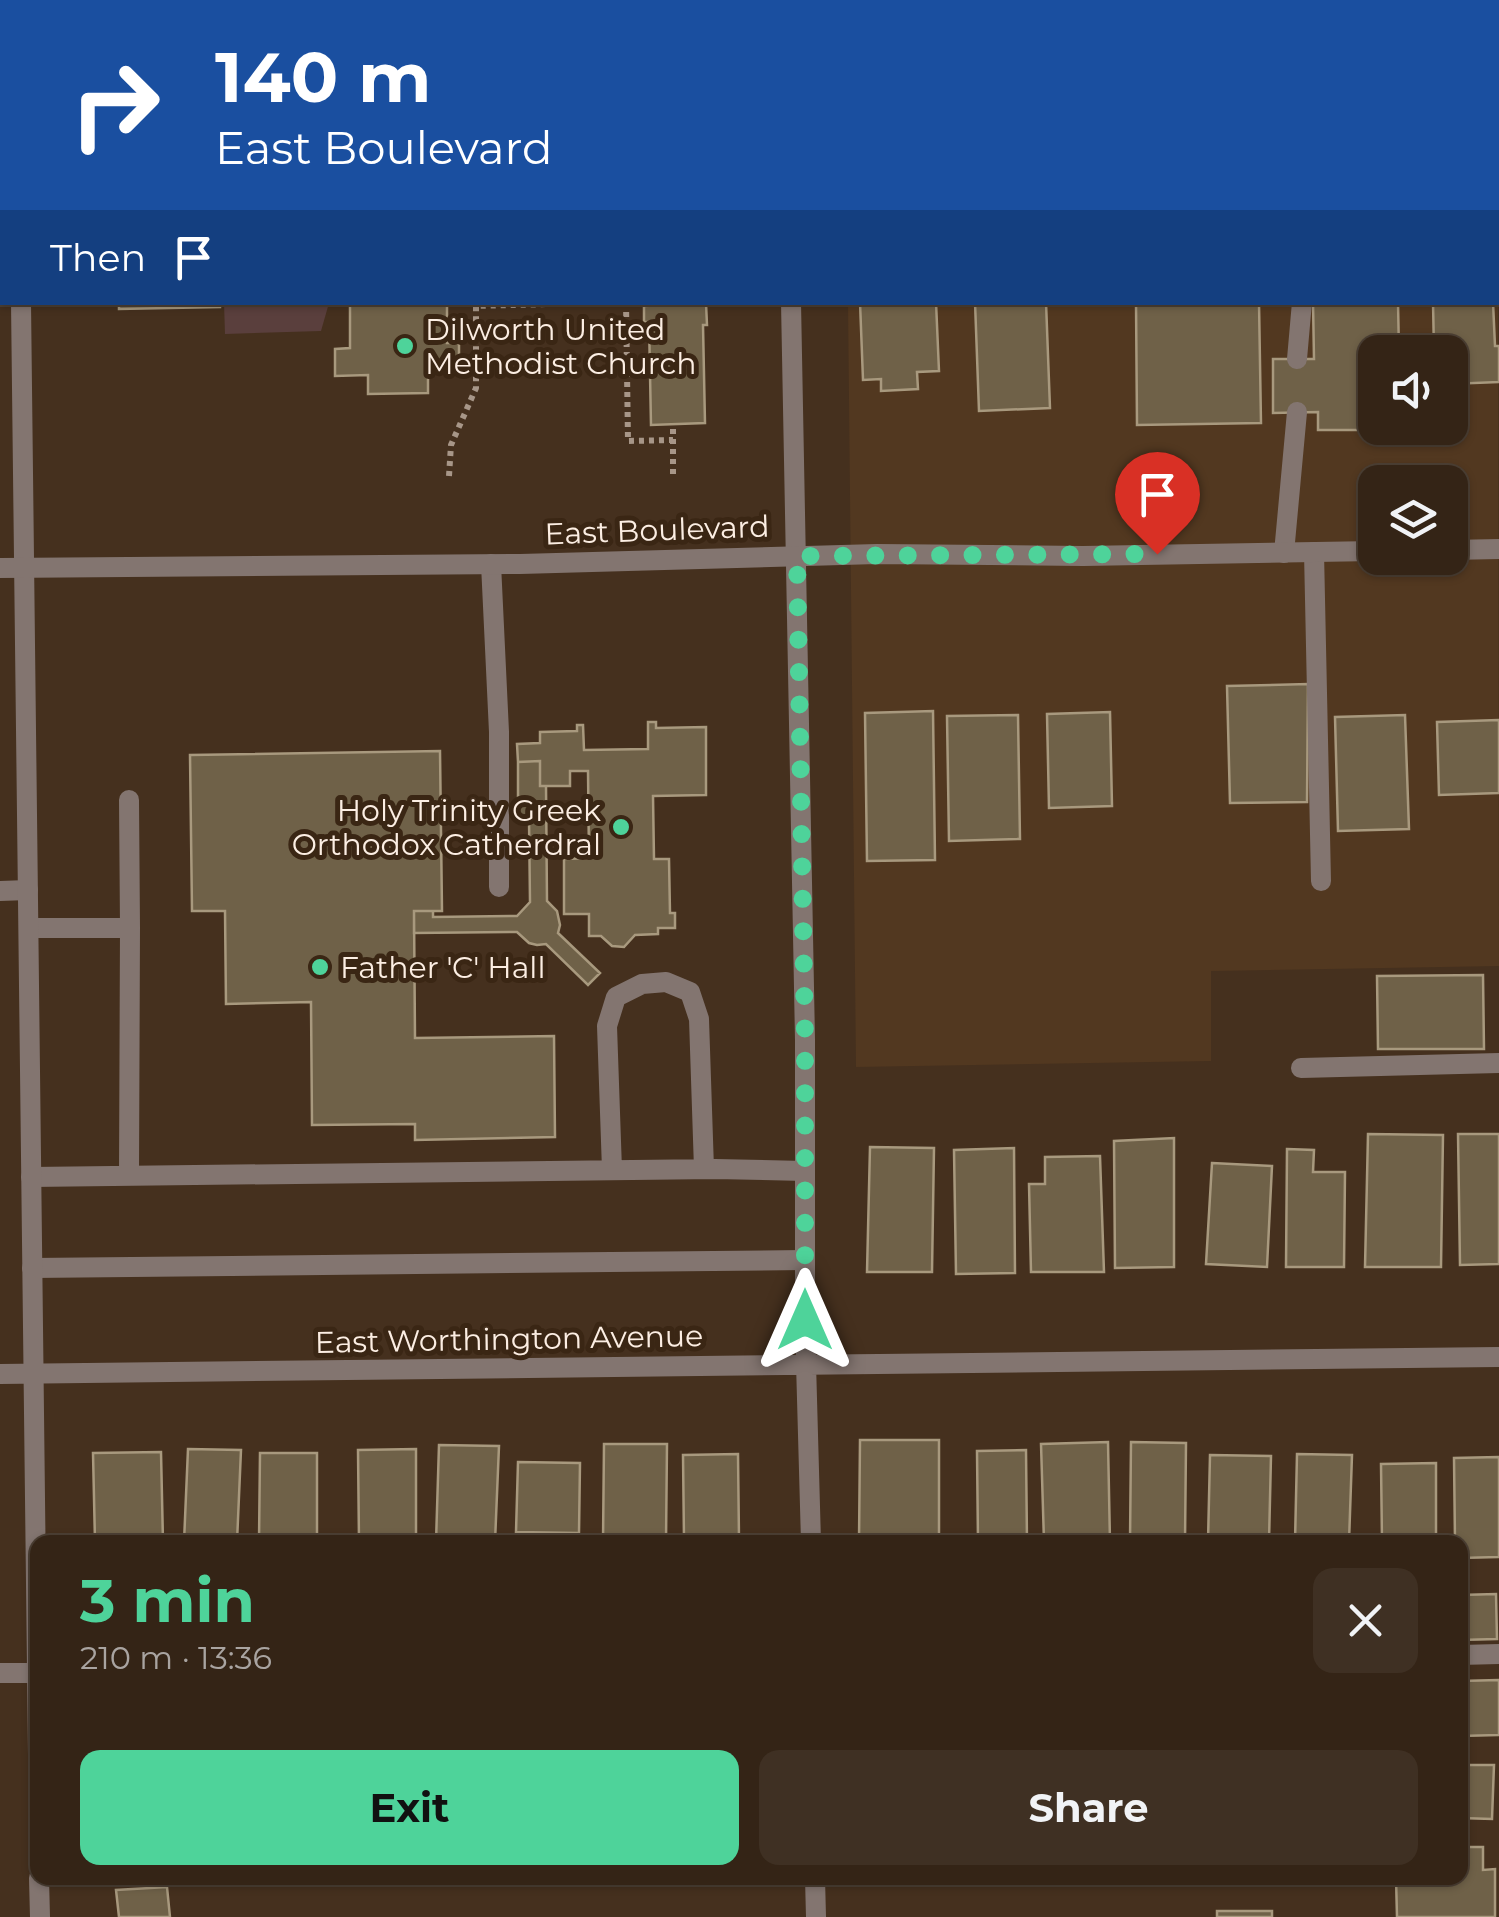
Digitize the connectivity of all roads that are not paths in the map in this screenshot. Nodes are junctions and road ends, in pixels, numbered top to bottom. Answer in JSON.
{"nodes":[{"id":1,"x":21,"y":305,"type":"edge"},
{"id":2,"x":792,"y":305,"type":"edge"},
{"id":3,"x":1302,"y":305,"type":"edge"},
{"id":4,"x":1298,"y":359,"type":"dead end"},
{"id":5,"x":1297,"y":412,"type":"dead end"},
{"id":6,"x":1499,"y":549,"type":"edge"},
{"id":7,"x":1468,"y":550,"type":"edge"},
{"id":8,"x":1358,"y":551,"type":"edge"},
{"id":9,"x":1314,"y":552,"type":"junction"},
{"id":10,"x":1284,"y":553,"type":"junction"},
{"id":11,"x":797,"y":556,"type":"junction"},
{"id":12,"x":492,"y":564,"type":"junction"},
{"id":13,"x":0,"y":568,"type":"edge"},
{"id":14,"x":25,"y":568,"type":"junction"},
{"id":15,"x":129,"y":800,"type":"dead end"},
{"id":16,"x":1321,"y":881,"type":"dead end"},
{"id":17,"x":499,"y":886,"type":"dead end"},
{"id":18,"x":28,"y":890,"type":"junction"},
{"id":19,"x":0,"y":891,"type":"edge"},
{"id":20,"x":28,"y":928,"type":"junction"},
{"id":21,"x":130,"y":928,"type":"junction"},
{"id":22,"x":1499,"y":1063,"type":"edge"},
{"id":23,"x":1300,"y":1068,"type":"dead end"},
{"id":24,"x":704,"y":1169,"type":"junction"},
{"id":25,"x":612,"y":1170,"type":"junction"},
{"id":26,"x":805,"y":1171,"type":"junction"},
{"id":27,"x":128,"y":1176,"type":"junction"},
{"id":28,"x":31,"y":1177,"type":"junction"},
{"id":29,"x":804,"y":1260,"type":"junction"},
{"id":30,"x":32,"y":1268,"type":"junction"},
{"id":31,"x":1499,"y":1357,"type":"edge"},
{"id":32,"x":806,"y":1366,"type":"junction"},
{"id":33,"x":0,"y":1374,"type":"edge"},
{"id":34,"x":33,"y":1374,"type":"junction"},
{"id":35,"x":35,"y":1535,"type":"edge"},
{"id":36,"x":811,"y":1535,"type":"edge"},
{"id":37,"x":1499,"y":1654,"type":"edge"},
{"id":38,"x":1468,"y":1655,"type":"edge"},
{"id":39,"x":0,"y":1673,"type":"edge"},
{"id":40,"x":30,"y":1673,"type":"edge"},
{"id":41,"x":39,"y":1885,"type":"edge"},
{"id":42,"x":816,"y":1885,"type":"edge"},
{"id":43,"x":40,"y":1917,"type":"edge"},
{"id":44,"x":816,"y":1917,"type":"edge"}],
"edges":[{"from":1,"to":14,"type":"street"},
{"from":2,"to":11,"type":"street"},
{"from":3,"to":4,"type":"street"},
{"from":5,"to":10,"type":"street"},
{"from":6,"to":7,"type":"street"},
{"from":8,"to":9,"type":"street","name":"East Boulevard"},
{"from":9,"to":10,"type":"street","name":"East Boulevard"},
{"from":9,"to":16,"type":"street"},
{"from":10,"to":11,"type":"street","name":"East Boulevard"},
{"from":11,"to":12,"type":"street","name":"East Boulevard"},
{"from":11,"to":26,"type":"street"},
{"from":12,"to":14,"type":"street","name":"East Boulevard"},
{"from":12,"to":17,"type":"street"},
{"from":13,"to":14,"type":"street","name":"East Boulevard"},
{"from":14,"to":18,"type":"street"},
{"from":15,"to":21,"type":"street"},
{"from":18,"to":19,"type":"street"},
{"from":18,"to":20,"type":"street"},
{"from":20,"to":21,"type":"street"},
{"from":20,"to":28,"type":"street"},
{"from":21,"to":27,"type":"street"},
{"from":22,"to":23,"type":"street"},
{"from":24,"to":25,"type":"street"},
{"from":24,"to":25,"type":"street"},
{"from":24,"to":26,"type":"street"},
{"from":25,"to":27,"type":"street"},
{"from":26,"to":29,"type":"street"},
{"from":27,"to":28,"type":"street"},
{"from":28,"to":30,"type":"street"},
{"from":29,"to":30,"type":"street"},
{"from":29,"to":32,"type":"street"},
{"from":30,"to":34,"type":"street"},
{"from":31,"to":32,"type":"street","name":"East Worthington Avenue"},
{"from":32,"to":34,"type":"street","name":"East Worthington Avenue"},
{"from":32,"to":36,"type":"street"},
{"from":33,"to":34,"type":"street","name":"East Worthington Avenue"},
{"from":34,"to":35,"type":"street"},
{"from":37,"to":38,"type":"street"},
{"from":39,"to":40,"type":"street"},
{"from":41,"to":43,"type":"street"},
{"from":42,"to":44,"type":"street"}]}
